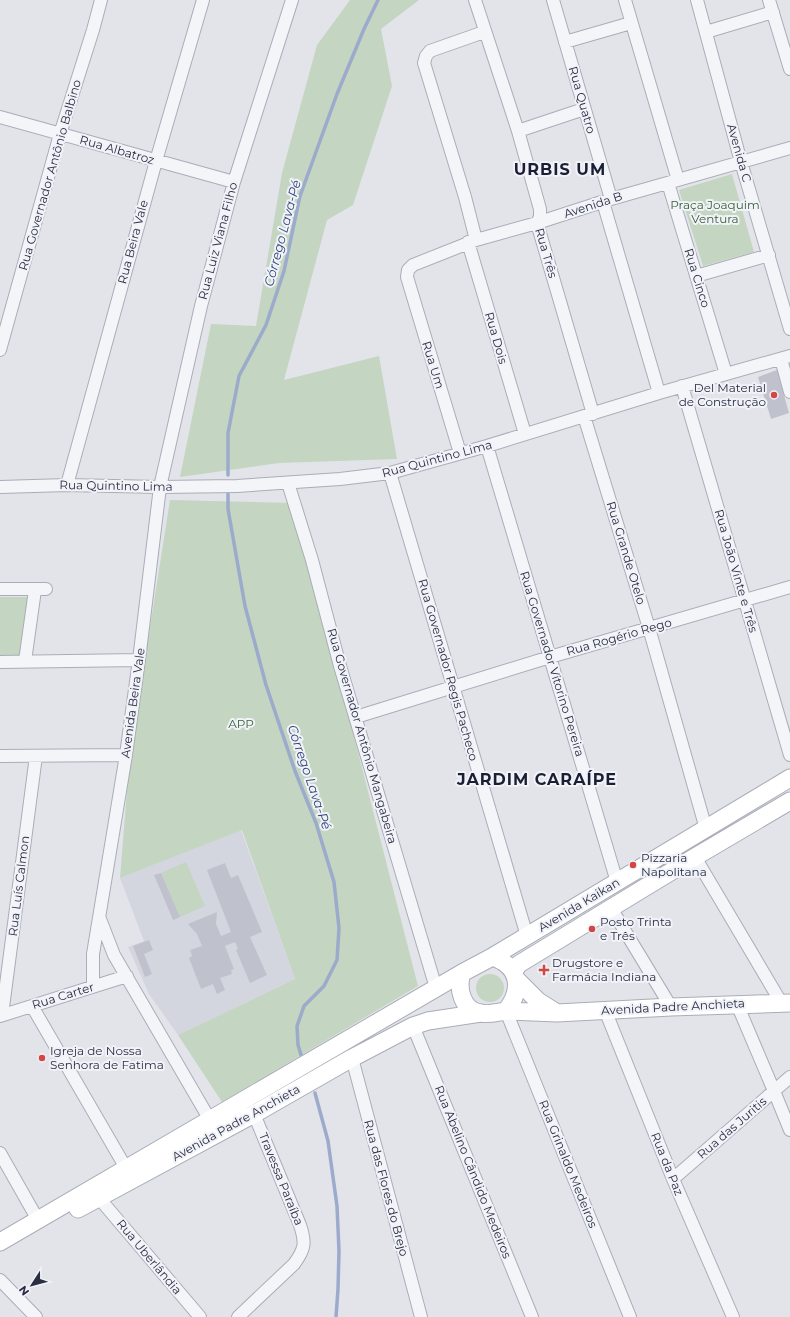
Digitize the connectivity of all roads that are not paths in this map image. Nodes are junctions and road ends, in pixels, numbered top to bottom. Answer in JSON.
{"nodes":[{"id":1,"x":101,"y":0,"type":"edge"},
{"id":2,"x":203,"y":0,"type":"edge"},
{"id":3,"x":292,"y":0,"type":"edge"},
{"id":4,"x":474,"y":0,"type":"edge"},
{"id":5,"x":553,"y":0,"type":"edge"},
{"id":6,"x":625,"y":0,"type":"edge"},
{"id":7,"x":696,"y":0,"type":"edge"},
{"id":8,"x":771,"y":6,"type":"edge"},
{"id":9,"x":631,"y":22,"type":"junction"},
{"id":10,"x":484,"y":32,"type":"junction"},
{"id":11,"x":706,"y":32,"type":"junction"},
{"id":12,"x":565,"y":42,"type":"junction"},
{"id":13,"x":789,"y":65,"type":"edge"},
{"id":14,"x":584,"y":109,"type":"junction"},
{"id":15,"x":0,"y":117,"type":"edge"},
{"id":16,"x":518,"y":131,"type":"junction"},
{"id":17,"x":60,"y":134,"type":"junction"},
{"id":18,"x":790,"y":148,"type":"edge"},
{"id":19,"x":156,"y":161,"type":"junction"},
{"id":20,"x":741,"y":162,"type":"junction"},
{"id":21,"x":673,"y":181,"type":"junction"},
{"id":22,"x":234,"y":182,"type":"junction"},
{"id":23,"x":607,"y":201,"type":"junction"},
{"id":24,"x":537,"y":223,"type":"junction"},
{"id":25,"x":472,"y":241,"type":"junction"},
{"id":26,"x":769,"y":255,"type":"junction"},
{"id":27,"x":696,"y":276,"type":"junction"},
{"id":28,"x":407,"y":277,"type":"joint"},
{"id":29,"x":790,"y":329,"type":"edge"},
{"id":30,"x":0,"y":350,"type":"edge"},
{"id":31,"x":785,"y":358,"type":"edge"},
{"id":32,"x":726,"y":374,"type":"junction"},
{"id":33,"x":682,"y":386,"type":"junction"},
{"id":34,"x":790,"y":392,"type":"edge"},
{"id":35,"x":659,"y":393,"type":"junction"},
{"id":36,"x":589,"y":415,"type":"junction"},
{"id":37,"x":525,"y":434,"type":"junction"},
{"id":38,"x":487,"y":446,"type":"junction"},
{"id":39,"x":460,"y":453,"type":"junction"},
{"id":40,"x":390,"y":473,"type":"junction"},
{"id":41,"x":288,"y":483,"type":"junction"},
{"id":42,"x":68,"y":485,"type":"junction"},
{"id":43,"x":0,"y":487,"type":"edge"},
{"id":44,"x":160,"y":487,"type":"junction"},
{"id":45,"x":790,"y":587,"type":"edge"},
{"id":46,"x":0,"y":589,"type":"edge"},
{"id":47,"x":745,"y":600,"type":"junction"},
{"id":48,"x":649,"y":628,"type":"junction"},
{"id":49,"x":550,"y":658,"type":"junction"},
{"id":50,"x":139,"y":660,"type":"junction"},
{"id":51,"x":25,"y":661,"type":"junction"},
{"id":52,"x":0,"y":662,"type":"edge"},
{"id":53,"x":453,"y":687,"type":"junction"},
{"id":54,"x":356,"y":717,"type":"junction"},
{"id":55,"x":126,"y":755,"type":"junction"},
{"id":56,"x":790,"y":755,"type":"edge"},
{"id":57,"x":0,"y":756,"type":"edge"},
{"id":58,"x":36,"y":756,"type":"junction"},
{"id":59,"x":790,"y":778,"type":"edge"},
{"id":60,"x":788,"y":806,"type":"edge"},
{"id":61,"x":706,"y":829,"type":"junction"},
{"id":62,"x":695,"y":856,"type":"junction"},
{"id":63,"x":617,"y":882,"type":"junction"},
{"id":64,"x":611,"y":908,"type":"junction"},
{"id":65,"x":99,"y":918,"type":"junction"},
{"id":66,"x":527,"y":936,"type":"junction"},
{"id":67,"x":492,"y":957,"type":"junction"},
{"id":68,"x":462,"y":973,"type":"junction"},
{"id":69,"x":127,"y":976,"type":"junction"},
{"id":70,"x":515,"y":976,"type":"junction"},
{"id":71,"x":93,"y":986,"type":"junction"},
{"id":72,"x":436,"y":988,"type":"junction"},
{"id":73,"x":786,"y":1003,"type":"edge"},
{"id":74,"x":737,"y":1004,"type":"junction"},
{"id":75,"x":32,"y":1006,"type":"junction"},
{"id":76,"x":671,"y":1007,"type":"junction"},
{"id":77,"x":605,"y":1010,"type":"junction"},
{"id":78,"x":506,"y":1011,"type":"junction"},
{"id":79,"x":557,"y":1013,"type":"junction"},
{"id":80,"x":481,"y":1014,"type":"junction"},
{"id":81,"x":1,"y":1015,"type":"edge"},
{"id":82,"x":413,"y":1026,"type":"junction"},
{"id":83,"x":352,"y":1058,"type":"junction"},
{"id":84,"x":790,"y":1077,"type":"edge"},
{"id":85,"x":774,"y":1091,"type":"junction"},
{"id":86,"x":254,"y":1114,"type":"junction"},
{"id":87,"x":210,"y":1120,"type":"junction"},
{"id":88,"x":790,"y":1130,"type":"edge"},
{"id":89,"x":0,"y":1153,"type":"edge"},
{"id":90,"x":129,"y":1174,"type":"junction"},
{"id":91,"x":673,"y":1179,"type":"junction"},
{"id":92,"x":99,"y":1198,"type":"junction"},
{"id":93,"x":38,"y":1220,"type":"junction"},
{"id":94,"x":0,"y":1242,"type":"edge"},
{"id":95,"x":0,"y":1254,"type":"edge"},
{"id":96,"x":0,"y":1280,"type":"edge"},
{"id":97,"x":36,"y":1317,"type":"edge"},
{"id":98,"x":200,"y":1317,"type":"edge"},
{"id":99,"x":238,"y":1317,"type":"edge"},
{"id":100,"x":421,"y":1317,"type":"edge"},
{"id":101,"x":532,"y":1317,"type":"edge"},
{"id":102,"x":630,"y":1317,"type":"edge"},
{"id":103,"x":733,"y":1317,"type":"edge"}],
"edges":[{"from":1,"to":17,"type":"street","name":"Rua Governador Antônio Balbino"},
{"from":2,"to":19,"type":"street","name":"Rua Beira Vale"},
{"from":3,"to":22,"type":"street","name":"Rua Luiz Viana Filho"},
{"from":4,"to":10,"type":"street","name":"Rua Três"},
{"from":5,"to":12,"type":"street","name":"Rua Quatro"},
{"from":6,"to":9,"type":"street","name":"Rua Cinco"},
{"from":7,"to":11,"type":"street","name":"Avenida C"},
{"from":8,"to":11,"type":"street"},
{"from":8,"to":13,"type":"street"},
{"from":9,"to":12,"type":"street"},
{"from":9,"to":21,"type":"street","name":"Rua Cinco"},
{"from":10,"to":16,"type":"street","name":"Rua Três"},
{"from":10,"to":25,"type":"street","name":"Rua Dois"},
{"from":11,"to":20,"type":"street","name":"Avenida C"},
{"from":12,"to":14,"type":"street","name":"Rua Quatro"},
{"from":14,"to":16,"type":"street"},
{"from":14,"to":23,"type":"street","name":"Rua Quatro"},
{"from":15,"to":17,"type":"street","name":"Rua Albatroz"},
{"from":16,"to":24,"type":"street","name":"Rua Três"},
{"from":17,"to":19,"type":"street","name":"Rua Albatroz"},
{"from":17,"to":30,"type":"street","name":"Rua Governador Antônio Balbino"},
{"from":18,"to":20,"type":"street","name":"Avenida B"},
{"from":19,"to":22,"type":"street","name":"Rua Albatroz"},
{"from":19,"to":42,"type":"street","name":"Rua Beira Vale"},
{"from":20,"to":21,"type":"street","name":"Avenida B"},
{"from":20,"to":26,"type":"street","name":"Avenida C"},
{"from":21,"to":23,"type":"street","name":"Avenida B"},
{"from":21,"to":27,"type":"street","name":"Rua Cinco"},
{"from":22,"to":44,"type":"street","name":"Rua Luiz Viana Filho"},
{"from":23,"to":24,"type":"street","name":"Avenida B"},
{"from":23,"to":35,"type":"street","name":"Rua Quatro"},
{"from":24,"to":25,"type":"street","name":"Avenida B"},
{"from":24,"to":36,"type":"street","name":"Rua Três"},
{"from":25,"to":28,"type":"street","name":"Avenida B"},
{"from":25,"to":37,"type":"street","name":"Rua Dois"},
{"from":26,"to":27,"type":"street"},
{"from":26,"to":29,"type":"street","name":"Avenida C"},
{"from":27,"to":32,"type":"street","name":"Rua Cinco"},
{"from":28,"to":39,"type":"street","name":"Rua Um"},
{"from":31,"to":32,"type":"street","name":"Rua Quintino Lima"},
{"from":31,"to":34,"type":"street"},
{"from":32,"to":33,"type":"street","name":"Rua Quintino Lima"},
{"from":33,"to":35,"type":"street","name":"Rua Quintino Lima"},
{"from":33,"to":47,"type":"street","name":"Rua João Vinte e Três"},
{"from":35,"to":36,"type":"street","name":"Rua Quintino Lima"},
{"from":36,"to":37,"type":"street","name":"Rua Quintino Lima"},
{"from":36,"to":48,"type":"street","name":"Rua Grande Otelo"},
{"from":37,"to":38,"type":"street","name":"Rua Quintino Lima"},
{"from":38,"to":39,"type":"street","name":"Rua Quintino Lima"},
{"from":38,"to":49,"type":"street","name":"Rua Governador Vitorino Pereira"},
{"from":39,"to":40,"type":"street","name":"Rua Quintino Lima"},
{"from":40,"to":41,"type":"street","name":"Rua Quintino Lima"},
{"from":40,"to":53,"type":"street","name":"Rua Governador Regis Pacheco"},
{"from":41,"to":44,"type":"street","name":"Rua Quintino Lima"},
{"from":41,"to":54,"type":"street","name":"Rua Governador Antônio Mangabeira"},
{"from":42,"to":43,"type":"street","name":"Rua Quintino Lima"},
{"from":42,"to":44,"type":"street","name":"Rua Quintino Lima"},
{"from":44,"to":50,"type":"street","name":"Avenida Beira Vale"},
{"from":45,"to":47,"type":"street","name":"Rua Rogério Rego"},
{"from":46,"to":51,"type":"street"},
{"from":47,"to":48,"type":"street","name":"Rua Rogério Rego"},
{"from":47,"to":56,"type":"street","name":"Rua João Vinte e Três"},
{"from":48,"to":49,"type":"street","name":"Rua Rogério Rego"},
{"from":48,"to":61,"type":"street","name":"Rua Grande Otelo"},
{"from":49,"to":53,"type":"street","name":"Rua Rogério Rego"},
{"from":49,"to":63,"type":"street","name":"Rua Governador Vitorino Pereira"},
{"from":50,"to":51,"type":"street"},
{"from":50,"to":55,"type":"street","name":"Avenida Beira Vale"},
{"from":51,"to":52,"type":"street"},
{"from":53,"to":54,"type":"street","name":"Rua Rogério Rego"},
{"from":53,"to":66,"type":"street","name":"Rua Governador Regis Pacheco"},
{"from":54,"to":72,"type":"street","name":"Rua Governador Antônio Mangabeira"},
{"from":55,"to":58,"type":"street"},
{"from":55,"to":65,"type":"street","name":"Avenida Beira Vale"},
{"from":57,"to":58,"type":"street"},
{"from":58,"to":81,"type":"street","name":"Rua Luís Calmon"},
{"from":59,"to":61,"type":"street","name":"Avenida Kaikan"},
{"from":60,"to":62,"type":"street","name":"Avenida Kaikan"},
{"from":61,"to":63,"type":"street","name":"Avenida Kaikan"},
{"from":62,"to":64,"type":"street","name":"Avenida Kaikan"},
{"from":62,"to":73,"type":"street"},
{"from":63,"to":66,"type":"street","name":"Avenida Kaikan"},
{"from":64,"to":70,"type":"street","name":"Avenida Kaikan"},
{"from":64,"to":76,"type":"street"},
{"from":65,"to":69,"type":"street"},
{"from":65,"to":71,"type":"street","name":"Avenida Beira Vale"},
{"from":66,"to":67,"type":"street","name":"Avenida Kaikan"},
{"from":67,"to":68,"type":"street","name":"Avenida Padre Anchieta"},
{"from":67,"to":70,"type":"street"},
{"from":68,"to":72,"type":"street","name":"Avenida Padre Anchieta"},
{"from":68,"to":80,"type":"street"},
{"from":69,"to":71,"type":"street","name":"Rua Carter"},
{"from":69,"to":87,"type":"street"},
{"from":70,"to":78,"type":"street"},
{"from":70,"to":79,"type":"street"},
{"from":71,"to":75,"type":"street","name":"Rua Carter"},
{"from":72,"to":87,"type":"street","name":"Avenida Padre Anchieta"},
{"from":73,"to":74,"type":"street","name":"Avenida Padre Anchieta"},
{"from":74,"to":76,"type":"street","name":"Avenida Padre Anchieta"},
{"from":74,"to":85,"type":"street"},
{"from":75,"to":81,"type":"street","name":"Rua Carter"},
{"from":75,"to":90,"type":"street"},
{"from":76,"to":77,"type":"street","name":"Avenida Padre Anchieta"},
{"from":77,"to":79,"type":"street","name":"Avenida Padre Anchieta"},
{"from":77,"to":91,"type":"street","name":"Rua da Paz"},
{"from":78,"to":79,"type":"street","name":"Avenida Padre Anchieta"},
{"from":78,"to":80,"type":"street","name":"Avenida Padre Anchieta"},
{"from":78,"to":102,"type":"street","name":"Rua Grinaldo Medeiros"},
{"from":80,"to":82,"type":"street","name":"Avenida Padre Anchieta"},
{"from":82,"to":83,"type":"street","name":"Avenida Padre Anchieta"},
{"from":82,"to":101,"type":"street","name":"Rua Abelino Cândido Medeiros"},
{"from":83,"to":86,"type":"street","name":"Avenida Padre Anchieta"},
{"from":83,"to":100,"type":"street","name":"Rua das Flores do Brejo"},
{"from":84,"to":85,"type":"street","name":"Rua das Juritis"},
{"from":85,"to":88,"type":"street"},
{"from":85,"to":91,"type":"street","name":"Rua das Juritis"},
{"from":86,"to":90,"type":"street","name":"Avenida Padre Anchieta"},
{"from":86,"to":99,"type":"street","name":"Travessa Paraíba"},
{"from":87,"to":90,"type":"street","name":"Avenida Padre Anchieta"},
{"from":89,"to":93,"type":"street"},
{"from":90,"to":92,"type":"street","name":"Avenida Padre Anchieta"},
{"from":90,"to":93,"type":"street","name":"Avenida Padre Anchieta"},
{"from":91,"to":103,"type":"street","name":"Rua da Paz"},
{"from":92,"to":95,"type":"street","name":"Avenida Padre Anchieta"},
{"from":92,"to":98,"type":"street","name":"Rua Uberlândia"},
{"from":93,"to":94,"type":"street","name":"Avenida Padre Anchieta"},
{"from":96,"to":97,"type":"street"}]}
